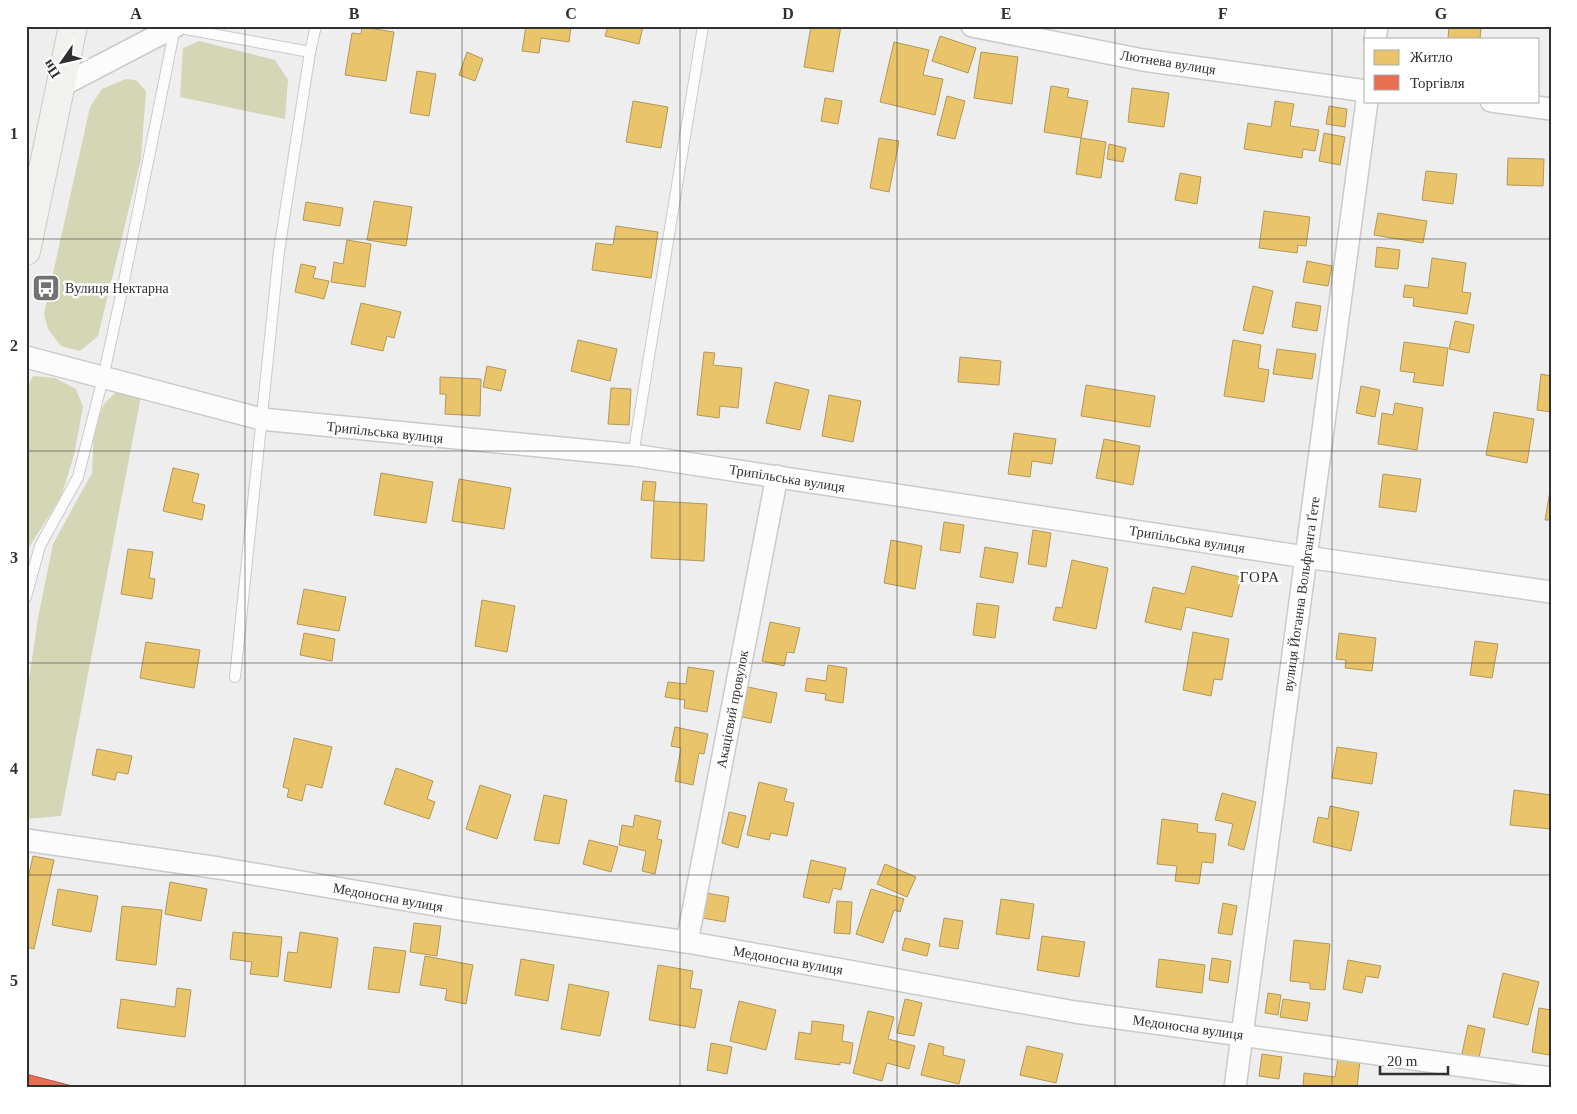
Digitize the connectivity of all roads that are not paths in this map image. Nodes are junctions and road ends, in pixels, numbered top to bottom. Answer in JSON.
{"nodes":[{"id":1,"x":73,"y":26,"type":"edge"},
{"id":2,"x":316,"y":26,"type":"edge"},
{"id":3,"x":703,"y":26,"type":"edge"},
{"id":4,"x":972,"y":26,"type":"edge"},
{"id":5,"x":175,"y":27,"type":"edge"},
{"id":6,"x":310,"y":52,"type":"junction"},
{"id":7,"x":59,"y":87,"type":"junction"},
{"id":8,"x":1364,"y":91,"type":"edge"},
{"id":9,"x":1368,"y":102,"type":"edge"},
{"id":10,"x":1500,"y":102,"type":"edge"},
{"id":11,"x":1551,"y":108,"type":"edge"},
{"id":12,"x":26,"y":250,"type":"edge"},
{"id":13,"x":26,"y":357,"type":"edge"},
{"id":14,"x":103,"y":378,"type":"junction"},
{"id":15,"x":261,"y":419,"type":"junction"},
{"id":16,"x":633,"y":455,"type":"junction"},
{"id":17,"x":777,"y":476,"type":"junction"},
{"id":18,"x":1306,"y":557,"type":"junction"},
{"id":19,"x":1551,"y":592,"type":"edge"},
{"id":20,"x":26,"y":597,"type":"edge"},
{"id":21,"x":235,"y":677,"type":"dead end"},
{"id":22,"x":26,"y":840,"type":"edge"},
{"id":23,"x":687,"y":942,"type":"junction"},
{"id":24,"x":1242,"y":1035,"type":"junction"},
{"id":25,"x":1551,"y":1078,"type":"edge"},
{"id":26,"x":1235,"y":1088,"type":"edge"}],
"edges":[{"from":1,"to":7,"type":"main road"},
{"from":2,"to":6,"type":"lane"},
{"from":3,"to":16,"type":"lane"},
{"from":4,"to":8,"type":"street","name":"Лютнева вулиця"},
{"from":5,"to":6,"type":"lane"},
{"from":5,"to":7,"type":"street"},
{"from":5,"to":14,"type":"lane"},
{"from":6,"to":15,"type":"lane"},
{"from":7,"to":12,"type":"main road"},
{"from":9,"to":18,"type":"street","name":"вулиця Йоганна Вольфганга Ґете"},
{"from":10,"to":11,"type":"street"},
{"from":13,"to":14,"type":"street","name":"Трипільська вулиця"},
{"from":14,"to":15,"type":"street","name":"Трипільська вулиця"},
{"from":14,"to":20,"type":"lane"},
{"from":15,"to":16,"type":"street","name":"Трипільська вулиця"},
{"from":15,"to":21,"type":"lane"},
{"from":16,"to":17,"type":"street","name":"Трипільська вулиця"},
{"from":17,"to":18,"type":"street","name":"Трипільська вулиця"},
{"from":17,"to":23,"type":"street","name":"Акацієвий провулок"},
{"from":18,"to":19,"type":"street","name":"Трипільська вулиця"},
{"from":18,"to":24,"type":"street","name":"вулиця Йоганна Вольфганга Ґете"},
{"from":22,"to":23,"type":"street","name":"Медоносна вулиця"},
{"from":23,"to":24,"type":"street","name":"Медоносна вулиця"},
{"from":24,"to":25,"type":"street","name":"Медоносна вулиця"},
{"from":24,"to":26,"type":"street","name":"вулиця Йоганна Вольфганга Ґете"}]}
